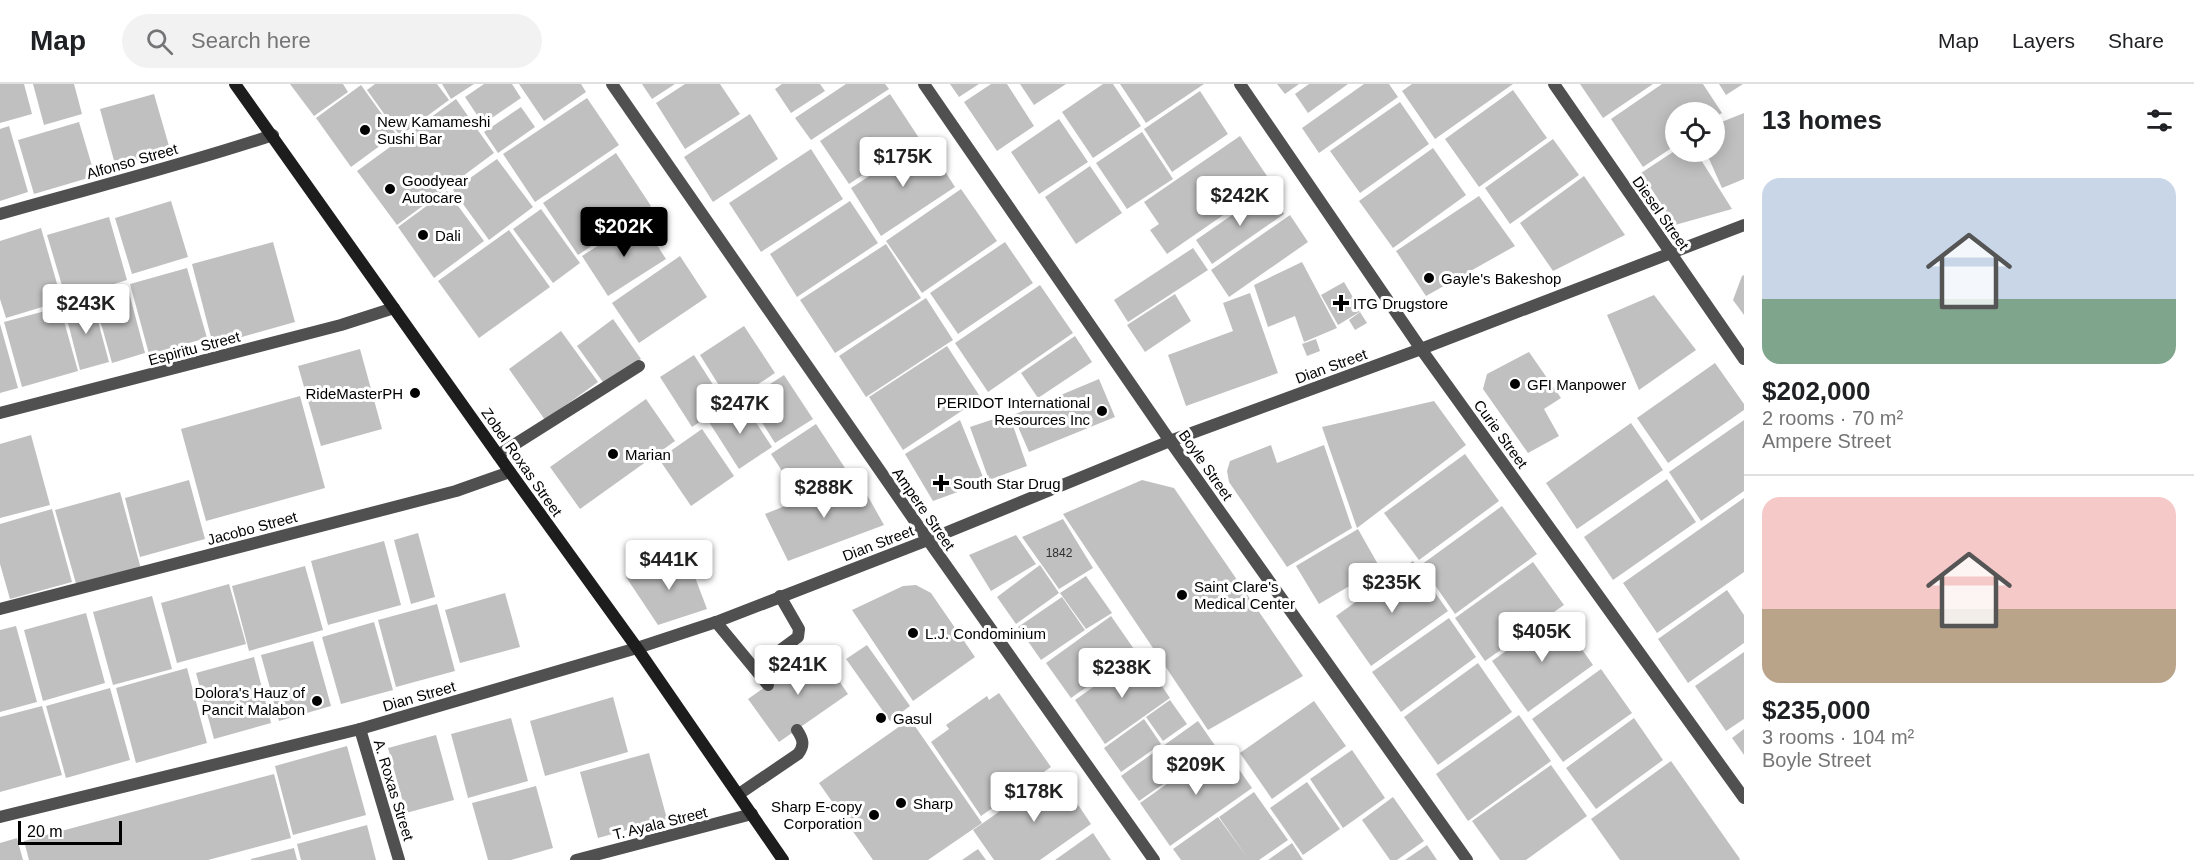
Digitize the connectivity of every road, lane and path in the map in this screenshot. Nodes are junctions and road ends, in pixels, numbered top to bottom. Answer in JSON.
{"nodes":[{"id":1,"x":235,"y":84,"type":"edge"},
{"id":2,"x":612,"y":84,"type":"edge"},
{"id":3,"x":924,"y":84,"type":"edge"},
{"id":4,"x":1240,"y":84,"type":"edge"},
{"id":5,"x":1554,"y":84,"type":"edge"},
{"id":6,"x":273,"y":135,"type":"junction"},
{"id":7,"x":0,"y":214,"type":"edge"},
{"id":8,"x":1744,"y":225,"type":"edge"},
{"id":9,"x":1672,"y":254,"type":"junction"},
{"id":10,"x":394,"y":308,"type":"junction"},
{"id":11,"x":1421,"y":349,"type":"junction"},
{"id":12,"x":1744,"y":359,"type":"edge"},
{"id":13,"x":639,"y":366,"type":"dead end"},
{"id":14,"x":0,"y":413,"type":"edge"},
{"id":15,"x":1170,"y":441,"type":"junction"},
{"id":16,"x":498,"y":455,"type":"junction"},
{"id":17,"x":510,"y":472,"type":"junction"},
{"id":18,"x":928,"y":540,"type":"junction"},
{"id":19,"x":780,"y":596,"type":"junction"},
{"id":20,"x":0,"y":609,"type":"edge"},
{"id":21,"x":716,"y":622,"type":"junction"},
{"id":22,"x":637,"y":648,"type":"junction"},
{"id":23,"x":755,"y":669,"type":"junction"},
{"id":24,"x":768,"y":686,"type":"dead end"},
{"id":25,"x":360,"y":729,"type":"junction"},
{"id":26,"x":797,"y":730,"type":"dead end"},
{"id":27,"x":739,"y":794,"type":"junction"},
{"id":28,"x":1744,"y":798,"type":"edge"},
{"id":29,"x":752,"y":814,"type":"junction"},
{"id":30,"x":0,"y":817,"type":"edge"},
{"id":31,"x":399,"y":860,"type":"edge"},
{"id":32,"x":576,"y":860,"type":"edge"},
{"id":33,"x":783,"y":860,"type":"edge"},
{"id":34,"x":1154,"y":860,"type":"edge"},
{"id":35,"x":1467,"y":860,"type":"edge"}],
"edges":[{"from":1,"to":6,"type":"main road","name":"Zobel Roxas Street"},
{"from":2,"to":18,"type":"street","name":"Ampere Street"},
{"from":3,"to":15,"type":"street","name":"Boyle Street"},
{"from":4,"to":11,"type":"street","name":"Curie Street"},
{"from":5,"to":9,"type":"street","name":"Diesel Street"},
{"from":6,"to":7,"type":"street","name":"Alfonso Street"},
{"from":6,"to":10,"type":"main road","name":"Zobel Roxas Street"},
{"from":8,"to":9,"type":"street","name":"Dian Street"},
{"from":9,"to":11,"type":"street","name":"Dian Street"},
{"from":9,"to":12,"type":"street","name":"Diesel Street"},
{"from":10,"to":14,"type":"street","name":"Espiritu Street"},
{"from":10,"to":16,"type":"main road","name":"Zobel Roxas Street"},
{"from":11,"to":15,"type":"street","name":"Dian Street"},
{"from":11,"to":28,"type":"street","name":"Curie Street"},
{"from":13,"to":16,"type":"street"},
{"from":15,"to":18,"type":"street","name":"Dian Street"},
{"from":15,"to":35,"type":"street","name":"Boyle Street"},
{"from":16,"to":17,"type":"main road","name":"Zobel Roxas Street"},
{"from":17,"to":20,"type":"street","name":"Jacobo Street"},
{"from":17,"to":22,"type":"main road","name":"Zobel Roxas Street"},
{"from":18,"to":19,"type":"street","name":"Dian Street"},
{"from":18,"to":34,"type":"street","name":"Ampere Street"},
{"from":19,"to":21,"type":"street","name":"Dian Street"},
{"from":19,"to":23,"type":"street"},
{"from":21,"to":22,"type":"street","name":"Dian Street"},
{"from":21,"to":23,"type":"street"},
{"from":22,"to":25,"type":"street","name":"Dian Street"},
{"from":22,"to":27,"type":"main road","name":"Zobel Roxas Street"},
{"from":23,"to":24,"type":"street"},
{"from":25,"to":30,"type":"street","name":"Dian Street"},
{"from":25,"to":31,"type":"street","name":"A. Roxas Street"},
{"from":26,"to":27,"type":"street"},
{"from":27,"to":29,"type":"main road","name":"Zobel Roxas Street"},
{"from":29,"to":32,"type":"street","name":"T. Ayala Street"},
{"from":29,"to":33,"type":"main road","name":"Zobel Roxas Street"}]}
